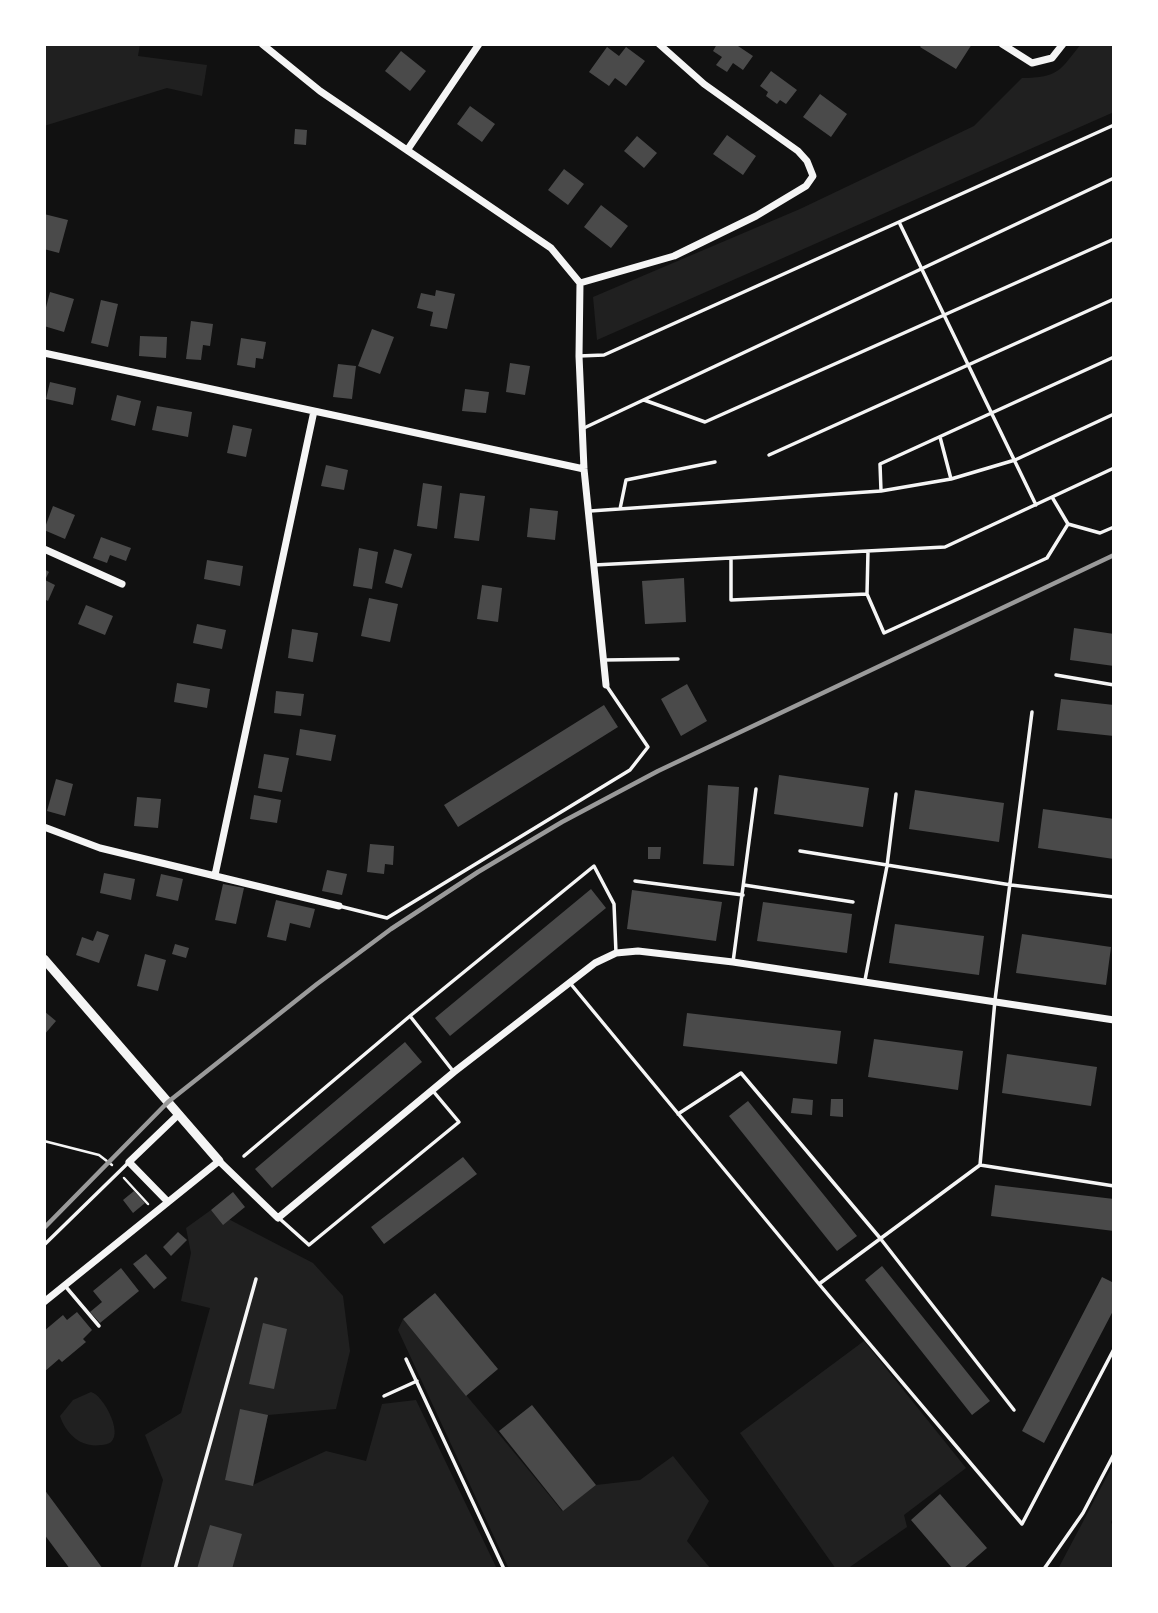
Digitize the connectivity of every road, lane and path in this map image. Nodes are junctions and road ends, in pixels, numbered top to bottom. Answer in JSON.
{"nodes":[{"id":1,"x":262,"y":44,"type":"edge"},
{"id":2,"x":479,"y":44,"type":"edge"},
{"id":3,"x":659,"y":44,"type":"edge"},
{"id":4,"x":1002,"y":44,"type":"edge"},
{"id":5,"x":1063,"y":44,"type":"edge"},
{"id":6,"x":1114,"y":125,"type":"edge"},
{"id":7,"x":408,"y":149,"type":"junction"},
{"id":8,"x":1114,"y":178,"type":"edge"},
{"id":9,"x":899,"y":222,"type":"junction"},
{"id":10,"x":1114,"y":239,"type":"edge"},
{"id":11,"x":922,"y":269,"type":"junction"},
{"id":12,"x":580,"y":283,"type":"junction"},
{"id":13,"x":1114,"y":299,"type":"edge"},
{"id":14,"x":944,"y":315,"type":"junction"},
{"id":15,"x":44,"y":354,"type":"edge"},
{"id":16,"x":579,"y":356,"type":"junction"},
{"id":17,"x":1114,"y":357,"type":"edge"},
{"id":18,"x":968,"y":365,"type":"junction"},
{"id":19,"x":644,"y":400,"type":"junction"},
{"id":20,"x":314,"y":411,"type":"junction"},
{"id":21,"x":992,"y":413,"type":"junction"},
{"id":22,"x":1114,"y":414,"type":"edge"},
{"id":23,"x":582,"y":429,"type":"junction"},
{"id":24,"x":939,"y":437,"type":"junction"},
{"id":25,"x":769,"y":455,"type":"dead end"},
{"id":26,"x":1014,"y":460,"type":"junction"},
{"id":27,"x":715,"y":461,"type":"dead end"},
{"id":28,"x":1114,"y":468,"type":"edge"},
{"id":29,"x":584,"y":469,"type":"junction"},
{"id":30,"x":951,"y":479,"type":"junction"},
{"id":31,"x":881,"y":491,"type":"junction"},
{"id":32,"x":1052,"y":497,"type":"junction"},
{"id":33,"x":1036,"y":505,"type":"junction"},
{"id":34,"x":620,"y":509,"type":"junction"},
{"id":35,"x":588,"y":511,"type":"junction"},
{"id":36,"x":1068,"y":524,"type":"junction"},
{"id":37,"x":1114,"y":527,"type":"edge"},
{"id":38,"x":44,"y":549,"type":"edge"},
{"id":39,"x":868,"y":551,"type":"junction"},
{"id":40,"x":731,"y":558,"type":"junction"},
{"id":41,"x":594,"y":565,"type":"junction"},
{"id":42,"x":122,"y":584,"type":"dead end"},
{"id":43,"x":867,"y":594,"type":"junction"},
{"id":44,"x":678,"y":659,"type":"dead end"},
{"id":45,"x":604,"y":660,"type":"junction"},
{"id":46,"x":1056,"y":675,"type":"dead end"},
{"id":47,"x":606,"y":685,"type":"joint"},
{"id":48,"x":1114,"y":685,"type":"edge"},
{"id":49,"x":1032,"y":712,"type":"dead end"},
{"id":50,"x":756,"y":789,"type":"dead end"},
{"id":51,"x":896,"y":794,"type":"dead end"},
{"id":52,"x":44,"y":827,"type":"edge"},
{"id":53,"x":800,"y":851,"type":"dead end"},
{"id":54,"x":887,"y":866,"type":"junction"},
{"id":55,"x":215,"y":875,"type":"junction"},
{"id":56,"x":635,"y":881,"type":"dead end"},
{"id":57,"x":744,"y":885,"type":"junction"},
{"id":58,"x":1011,"y":886,"type":"junction"},
{"id":59,"x":743,"y":895,"type":"junction"},
{"id":60,"x":1114,"y":897,"type":"edge"},
{"id":61,"x":853,"y":902,"type":"dead end"},
{"id":62,"x":339,"y":906,"type":"joint"},
{"id":63,"x":616,"y":953,"type":"junction"},
{"id":64,"x":44,"y":959,"type":"edge"},
{"id":65,"x":733,"y":962,"type":"junction"},
{"id":66,"x":864,"y":982,"type":"junction"},
{"id":67,"x":570,"y":983,"type":"junction"},
{"id":68,"x":995,"y":1000,"type":"junction"},
{"id":69,"x":410,"y":1016,"type":"junction"},
{"id":70,"x":1114,"y":1020,"type":"edge"},
{"id":71,"x":454,"y":1072,"type":"junction"},
{"id":72,"x":433,"y":1091,"type":"junction"},
{"id":73,"x":179,"y":1114,"type":"junction"},
{"id":74,"x":678,"y":1114,"type":"junction"},
{"id":75,"x":44,"y":1140,"type":"edge"},
{"id":76,"x":244,"y":1156,"type":"dead end"},
{"id":77,"x":219,"y":1161,"type":"junction"},
{"id":78,"x":129,"y":1162,"type":"junction"},
{"id":79,"x":980,"y":1165,"type":"junction"},
{"id":80,"x":118,"y":1172,"type":"junction"},
{"id":81,"x":1114,"y":1186,"type":"edge"},
{"id":82,"x":168,"y":1202,"type":"junction"},
{"id":83,"x":156,"y":1212,"type":"junction"},
{"id":84,"x":278,"y":1218,"type":"junction"},
{"id":85,"x":880,"y":1238,"type":"junction"},
{"id":86,"x":44,"y":1245,"type":"edge"},
{"id":87,"x":256,"y":1279,"type":"dead end"},
{"id":88,"x":818,"y":1284,"type":"junction"},
{"id":89,"x":64,"y":1286,"type":"junction"},
{"id":90,"x":44,"y":1302,"type":"edge"},
{"id":91,"x":99,"y":1326,"type":"dead end"},
{"id":92,"x":1114,"y":1349,"type":"edge"},
{"id":93,"x":406,"y":1359,"type":"dead end"},
{"id":94,"x":417,"y":1381,"type":"junction"},
{"id":95,"x":384,"y":1396,"type":"dead end"},
{"id":96,"x":1014,"y":1410,"type":"dead end"},
{"id":97,"x":1114,"y":1454,"type":"edge"},
{"id":98,"x":175,"y":1569,"type":"edge"},
{"id":99,"x":504,"y":1569,"type":"edge"},
{"id":100,"x":1044,"y":1569,"type":"edge"}],
"edges":[{"from":1,"to":7,"type":"street"},
{"from":2,"to":7,"type":"street"},
{"from":3,"to":12,"type":"street"},
{"from":4,"to":5,"type":"street"},
{"from":6,"to":9,"type":"lane"},
{"from":7,"to":12,"type":"street"},
{"from":8,"to":11,"type":"lane"},
{"from":9,"to":11,"type":"lane"},
{"from":9,"to":16,"type":"lane"},
{"from":10,"to":14,"type":"lane"},
{"from":11,"to":14,"type":"lane"},
{"from":11,"to":19,"type":"lane"},
{"from":12,"to":16,"type":"street"},
{"from":13,"to":18,"type":"lane"},
{"from":14,"to":18,"type":"lane"},
{"from":14,"to":19,"type":"lane"},
{"from":15,"to":20,"type":"street"},
{"from":16,"to":23,"type":"street"},
{"from":17,"to":21,"type":"lane"},
{"from":18,"to":21,"type":"lane"},
{"from":18,"to":25,"type":"lane"},
{"from":19,"to":23,"type":"lane"},
{"from":20,"to":29,"type":"street"},
{"from":20,"to":55,"type":"street"},
{"from":21,"to":24,"type":"lane"},
{"from":21,"to":26,"type":"lane"},
{"from":22,"to":26,"type":"lane"},
{"from":23,"to":29,"type":"street"},
{"from":24,"to":30,"type":"lane"},
{"from":24,"to":31,"type":"lane"},
{"from":26,"to":30,"type":"lane"},
{"from":26,"to":33,"type":"lane"},
{"from":27,"to":34,"type":"lane"},
{"from":28,"to":32,"type":"lane"},
{"from":29,"to":35,"type":"street"},
{"from":30,"to":31,"type":"lane"},
{"from":31,"to":34,"type":"lane"},
{"from":32,"to":33,"type":"lane"},
{"from":32,"to":36,"type":"lane"},
{"from":33,"to":39,"type":"lane"},
{"from":34,"to":35,"type":"lane"},
{"from":35,"to":41,"type":"street"},
{"from":36,"to":37,"type":"lane"},
{"from":36,"to":43,"type":"lane"},
{"from":38,"to":42,"type":"street"},
{"from":39,"to":40,"type":"lane"},
{"from":39,"to":43,"type":"lane"},
{"from":40,"to":41,"type":"lane"},
{"from":40,"to":43,"type":"lane"},
{"from":41,"to":45,"type":"street"},
{"from":44,"to":45,"type":"lane"},
{"from":45,"to":47,"type":"street"},
{"from":46,"to":48,"type":"lane"},
{"from":47,"to":62,"type":"lane"},
{"from":49,"to":58,"type":"lane"},
{"from":50,"to":57,"type":"lane"},
{"from":51,"to":54,"type":"lane"},
{"from":52,"to":55,"type":"street"},
{"from":53,"to":54,"type":"lane"},
{"from":54,"to":58,"type":"lane"},
{"from":54,"to":66,"type":"lane"},
{"from":55,"to":62,"type":"street"},
{"from":56,"to":59,"type":"lane"},
{"from":57,"to":59,"type":"lane"},
{"from":57,"to":61,"type":"lane"},
{"from":58,"to":60,"type":"lane"},
{"from":58,"to":68,"type":"lane"},
{"from":59,"to":65,"type":"lane"},
{"from":63,"to":65,"type":"street"},
{"from":63,"to":67,"type":"street"},
{"from":63,"to":69,"type":"lane"},
{"from":64,"to":73,"type":"street"},
{"from":65,"to":66,"type":"street"},
{"from":66,"to":68,"type":"street"},
{"from":67,"to":71,"type":"street"},
{"from":67,"to":74,"type":"lane"},
{"from":68,"to":70,"type":"street"},
{"from":68,"to":79,"type":"lane"},
{"from":69,"to":71,"type":"lane"},
{"from":69,"to":76,"type":"lane"},
{"from":71,"to":72,"type":"street"},
{"from":72,"to":84,"type":"street"},
{"from":72,"to":84,"type":"lane"},
{"from":73,"to":77,"type":"street"},
{"from":73,"to":78,"type":"street"},
{"from":74,"to":85,"type":"lane"},
{"from":74,"to":88,"type":"lane"},
{"from":75,"to":80,"type":"path"},
{"from":77,"to":82,"type":"street"},
{"from":77,"to":84,"type":"street"},
{"from":78,"to":80,"type":"lane"},
{"from":78,"to":82,"type":"street"},
{"from":79,"to":81,"type":"lane"},
{"from":79,"to":85,"type":"lane"},
{"from":80,"to":83,"type":"path"},
{"from":80,"to":86,"type":"lane"},
{"from":82,"to":83,"type":"street"},
{"from":83,"to":89,"type":"street"},
{"from":85,"to":88,"type":"lane"},
{"from":85,"to":96,"type":"lane"},
{"from":87,"to":98,"type":"lane"},
{"from":88,"to":92,"type":"lane"},
{"from":89,"to":90,"type":"street"},
{"from":89,"to":91,"type":"lane"},
{"from":93,"to":94,"type":"lane"},
{"from":94,"to":95,"type":"lane"},
{"from":94,"to":99,"type":"lane"},
{"from":97,"to":100,"type":"lane"}]}
